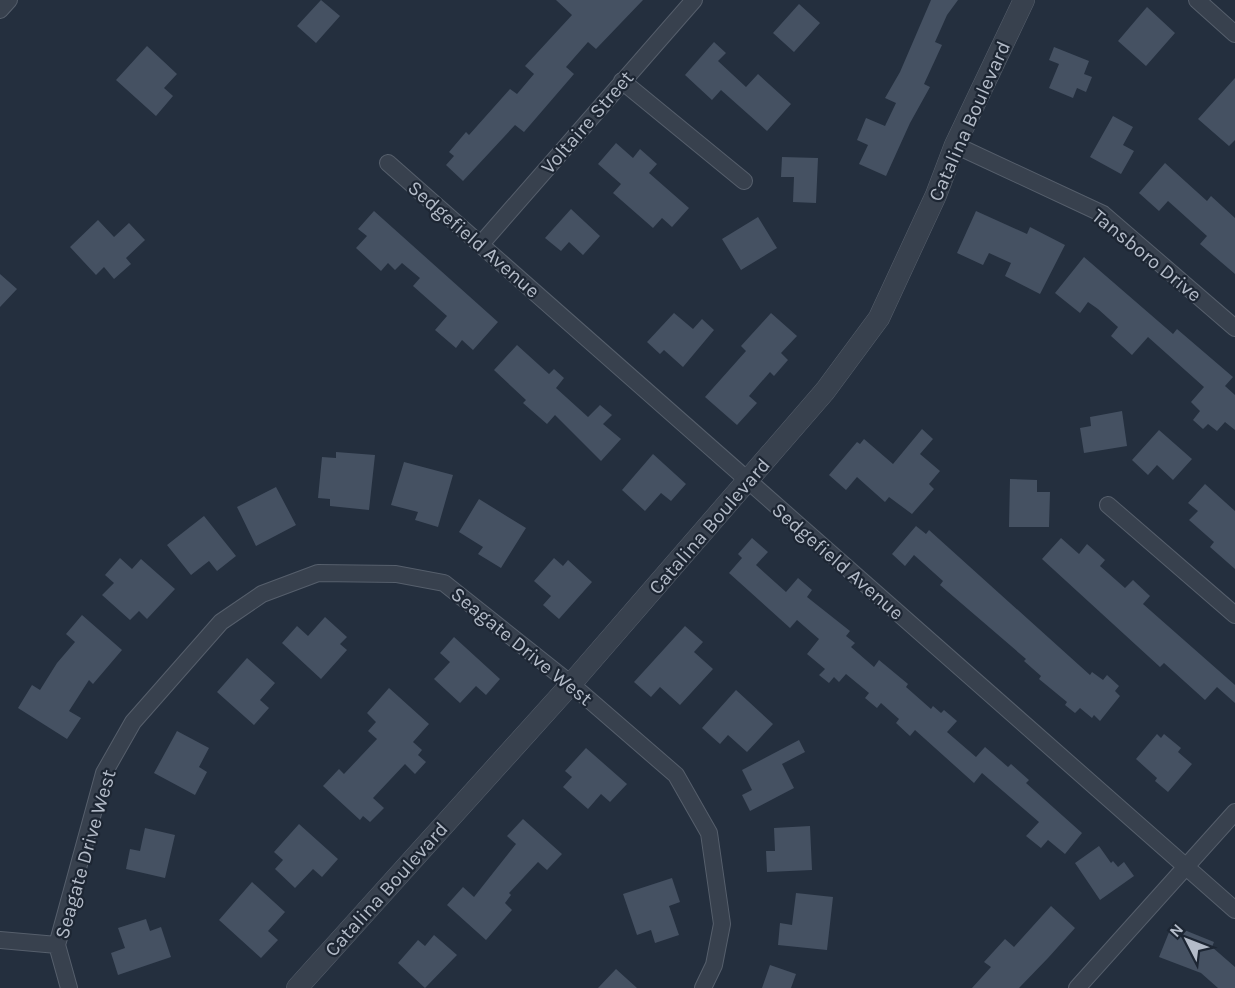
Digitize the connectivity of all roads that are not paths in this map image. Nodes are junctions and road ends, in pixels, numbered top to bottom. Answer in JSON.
{"nodes":[{"id":1,"x":9,"y":0,"type":"edge"},
{"id":2,"x":694,"y":0,"type":"edge"},
{"id":3,"x":1024,"y":0,"type":"edge"},
{"id":4,"x":1197,"y":0,"type":"edge"},
{"id":5,"x":0,"y":10,"type":"edge"},
{"id":6,"x":1235,"y":34,"type":"edge"},
{"id":7,"x":622,"y":81,"type":"junction"},
{"id":8,"x":955,"y":145,"type":"junction"},
{"id":9,"x":388,"y":163,"type":"dead end"},
{"id":10,"x":744,"y":181,"type":"dead end"},
{"id":11,"x":481,"y":244,"type":"junction"},
{"id":12,"x":1235,"y":328,"type":"edge"},
{"id":13,"x":748,"y":481,"type":"junction"},
{"id":14,"x":1108,"y":505,"type":"dead end"},
{"id":15,"x":1235,"y":615,"type":"edge"},
{"id":16,"x":571,"y":684,"type":"junction"},
{"id":17,"x":1235,"y":812,"type":"edge"},
{"id":18,"x":1185,"y":867,"type":"junction"},
{"id":19,"x":1235,"y":910,"type":"edge"},
{"id":20,"x":0,"y":940,"type":"edge"},
{"id":21,"x":57,"y":945,"type":"junction"},
{"id":22,"x":69,"y":988,"type":"edge"},
{"id":23,"x":297,"y":988,"type":"edge"},
{"id":24,"x":703,"y":988,"type":"edge"},
{"id":25,"x":1077,"y":988,"type":"edge"}],
"edges":[{"from":1,"to":5,"type":"street"},
{"from":2,"to":7,"type":"street","name":"Voltaire Street"},
{"from":3,"to":8,"type":"street","name":"Catalina Boulevard"},
{"from":4,"to":6,"type":"street"},
{"from":7,"to":10,"type":"street"},
{"from":7,"to":11,"type":"street","name":"Voltaire Street"},
{"from":8,"to":12,"type":"street","name":"Tansboro Drive"},
{"from":8,"to":13,"type":"street","name":"Catalina Boulevard"},
{"from":9,"to":11,"type":"street","name":"Sedgefield Avenue"},
{"from":11,"to":13,"type":"street","name":"Sedgefield Avenue"},
{"from":13,"to":16,"type":"street","name":"Catalina Boulevard"},
{"from":13,"to":18,"type":"street","name":"Sedgefield Avenue"},
{"from":14,"to":15,"type":"street"},
{"from":16,"to":21,"type":"street","name":"Seagate Drive West"},
{"from":16,"to":23,"type":"street","name":"Catalina Boulevard"},
{"from":16,"to":24,"type":"street","name":"Seagate Drive West"},
{"from":17,"to":18,"type":"street"},
{"from":18,"to":19,"type":"street","name":"Sedgefield Avenue"},
{"from":18,"to":25,"type":"street"},
{"from":20,"to":21,"type":"street"},
{"from":21,"to":22,"type":"street","name":"Seagate Drive West"}]}
